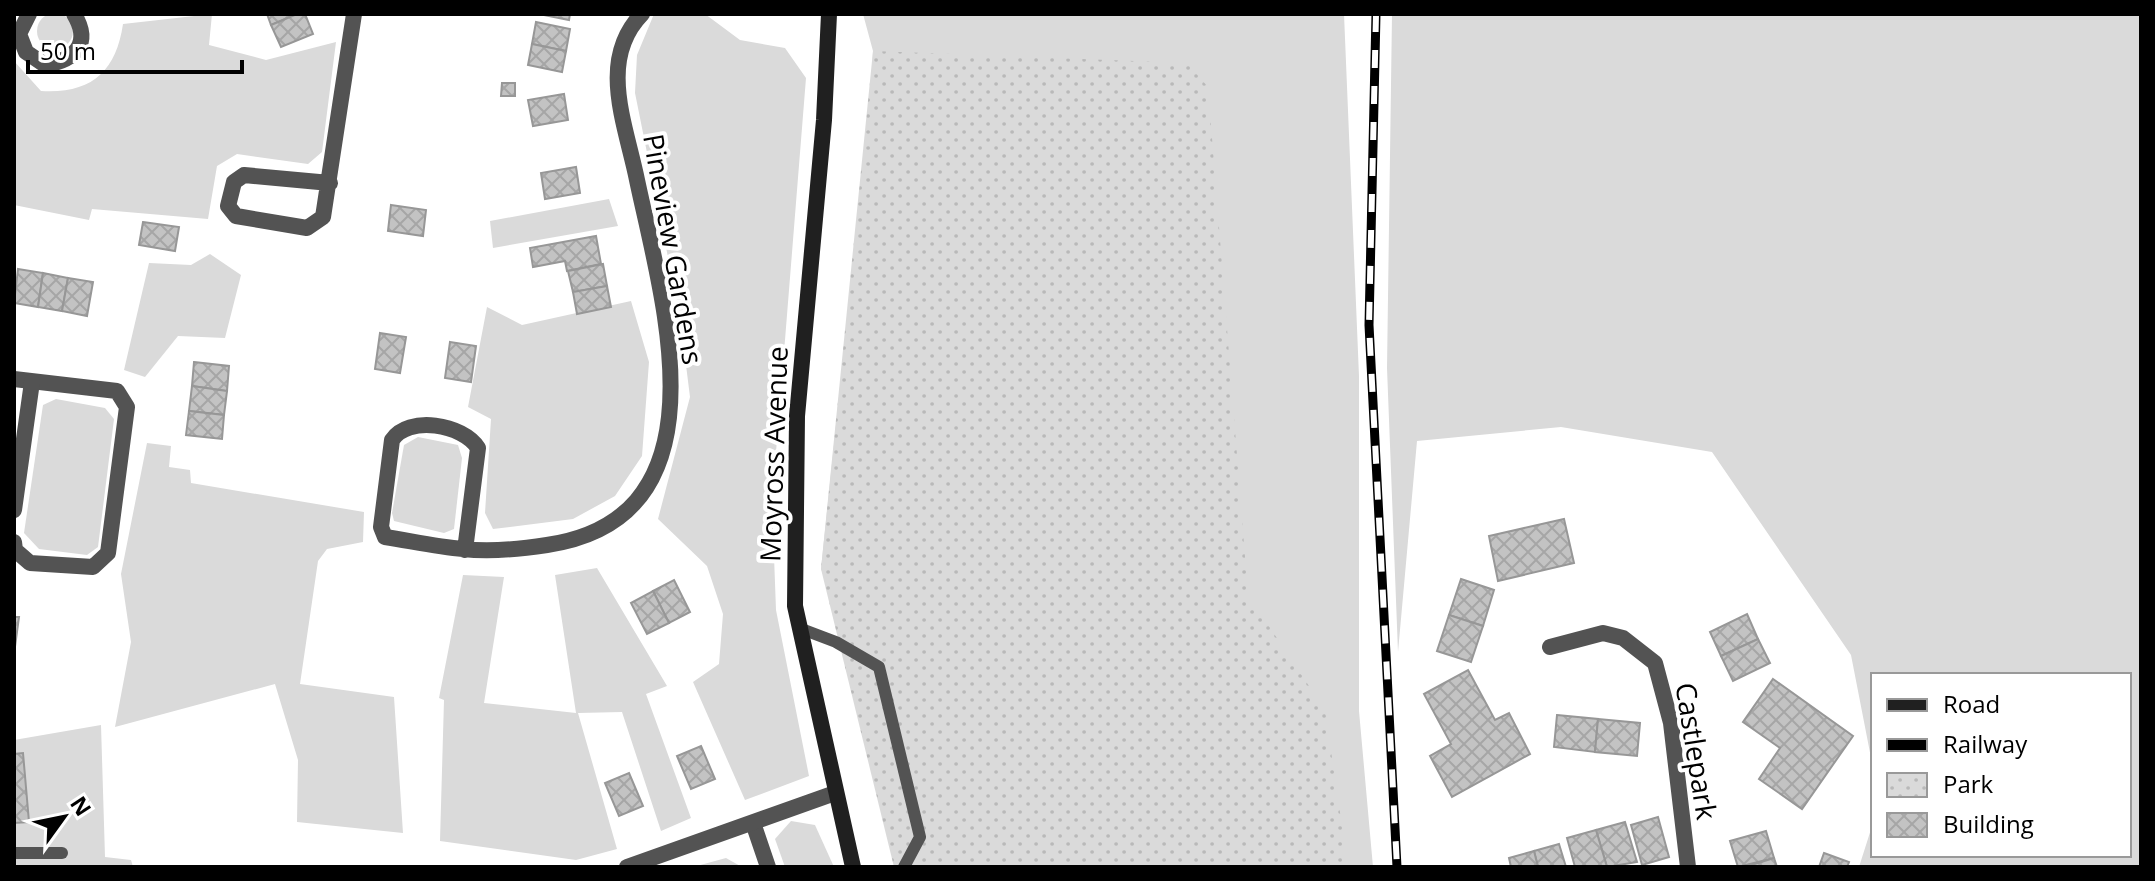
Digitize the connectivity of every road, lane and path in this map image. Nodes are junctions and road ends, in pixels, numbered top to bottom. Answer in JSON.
{"nodes":[{"id":1,"x":29,"y":14,"type":"edge"},
{"id":2,"x":74,"y":14,"type":"edge"},
{"id":3,"x":354,"y":14,"type":"edge"},
{"id":4,"x":642,"y":14,"type":"edge"},
{"id":5,"x":829,"y":14,"type":"edge"},
{"id":6,"x":17,"y":32,"type":"edge"},
{"id":7,"x":330,"y":183,"type":"junction"},
{"id":8,"x":14,"y":379,"type":"edge"},
{"id":9,"x":32,"y":382,"type":"junction"},
{"id":10,"x":14,"y":510,"type":"edge"},
{"id":11,"x":14,"y":542,"type":"edge"},
{"id":12,"x":465,"y":550,"type":"junction"},
{"id":13,"x":799,"y":628,"type":"junction"},
{"id":14,"x":1550,"y":647,"type":"dead end"},
{"id":15,"x":835,"y":793,"type":"junction"},
{"id":16,"x":753,"y":823,"type":"junction"},
{"id":17,"x":14,"y":853,"type":"edge"},
{"id":18,"x":62,"y":853,"type":"dead end"},
{"id":19,"x":627,"y":867,"type":"edge"},
{"id":20,"x":768,"y":867,"type":"edge"},
{"id":21,"x":853,"y":867,"type":"edge"},
{"id":22,"x":904,"y":867,"type":"edge"},
{"id":23,"x":1688,"y":867,"type":"edge"}],
"edges":[{"from":1,"to":6,"type":"street"},
{"from":2,"to":6,"type":"street"},
{"from":3,"to":7,"type":"street"},
{"from":4,"to":12,"type":"street","name":"Pineview Gardens"},
{"from":5,"to":13,"type":"street","name":"Moyross Avenue"},
{"from":7,"to":7,"type":"street"},
{"from":8,"to":9,"type":"street"},
{"from":9,"to":10,"type":"street"},
{"from":9,"to":11,"type":"street"},
{"from":12,"to":12,"type":"street","name":"Pineview Gardens"},
{"from":13,"to":15,"type":"street","name":"Moyross Avenue"},
{"from":13,"to":22,"type":"lane"},
{"from":14,"to":23,"type":"street","name":"Castlepark"},
{"from":15,"to":16,"type":"street"},
{"from":15,"to":21,"type":"street","name":"Moyross Avenue"},
{"from":16,"to":19,"type":"street"},
{"from":16,"to":20,"type":"street"},
{"from":17,"to":18,"type":"lane"}]}
